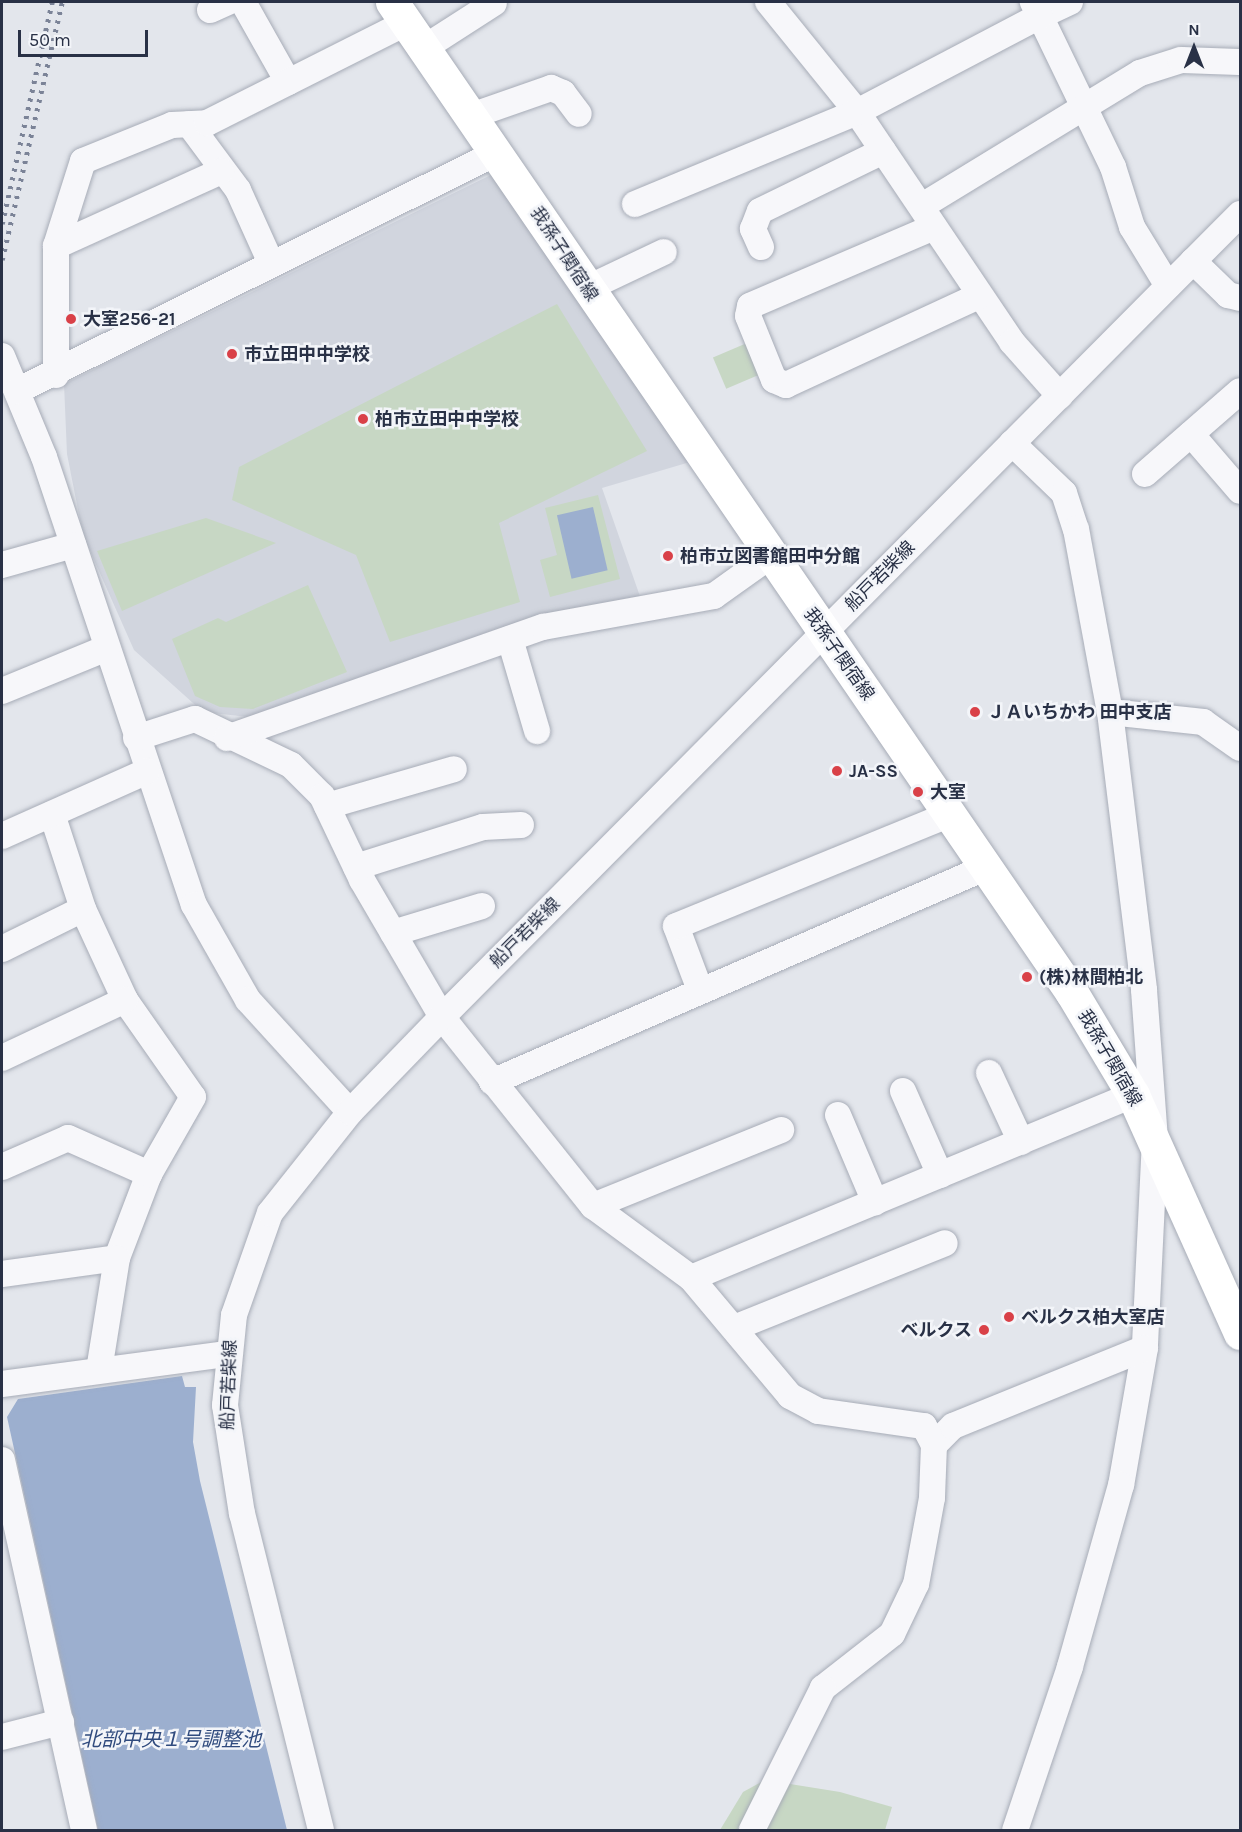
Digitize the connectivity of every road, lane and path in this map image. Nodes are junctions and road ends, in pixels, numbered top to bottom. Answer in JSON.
{"nodes":[{"id":1,"x":243,"y":2,"type":"edge"},
{"id":2,"x":1070,"y":2,"type":"edge"},
{"id":3,"x":494,"y":3,"type":"edge"},
{"id":4,"x":784,"y":7,"type":"edge"},
{"id":5,"x":1036,"y":9,"type":"edge"},
{"id":6,"x":407,"y":24,"type":"edge"},
{"id":7,"x":1240,"y":62,"type":"edge"},
{"id":8,"x":288,"y":82,"type":"junction"},
{"id":9,"x":1084,"y":109,"type":"junction"},
{"id":10,"x":857,"y":112,"type":"junction"},
{"id":11,"x":579,"y":114,"type":"dead end"},
{"id":12,"x":471,"y":116,"type":"junction"},
{"id":13,"x":189,"y":124,"type":"junction"},
{"id":14,"x":883,"y":151,"type":"junction"},
{"id":15,"x":496,"y":153,"type":"junction"},
{"id":16,"x":220,"y":171,"type":"junction"},
{"id":17,"x":635,"y":204,"type":"dead end"},
{"id":18,"x":1240,"y":214,"type":"edge"},
{"id":19,"x":928,"y":217,"type":"junction"},
{"id":20,"x":56,"y":246,"type":"junction"},
{"id":21,"x":761,"y":247,"type":"dead end"},
{"id":22,"x":664,"y":252,"type":"dead end"},
{"id":23,"x":1192,"y":261,"type":"junction"},
{"id":24,"x":271,"y":263,"type":"junction"},
{"id":25,"x":1168,"y":286,"type":"junction"},
{"id":26,"x":586,"y":289,"type":"junction"},
{"id":27,"x":979,"y":296,"type":"junction"},
{"id":28,"x":1240,"y":298,"type":"edge"},
{"id":29,"x":2,"y":356,"type":"edge"},
{"id":30,"x":56,"y":375,"type":"junction"},
{"id":31,"x":17,"y":391,"type":"junction"},
{"id":32,"x":1240,"y":391,"type":"edge"},
{"id":33,"x":1060,"y":396,"type":"junction"},
{"id":34,"x":1191,"y":434,"type":"junction"},
{"id":35,"x":1012,"y":443,"type":"junction"},
{"id":36,"x":1145,"y":474,"type":"dead end"},
{"id":37,"x":1240,"y":491,"type":"edge"},
{"id":38,"x":73,"y":545,"type":"junction"},
{"id":39,"x":770,"y":556,"type":"junction"},
{"id":40,"x":2,"y":565,"type":"edge"},
{"id":41,"x":824,"y":632,"type":"junction"},
{"id":42,"x":510,"y":639,"type":"junction"},
{"id":43,"x":107,"y":648,"type":"junction"},
{"id":44,"x":2,"y":691,"type":"edge"},
{"id":45,"x":1110,"y":712,"type":"junction"},
{"id":46,"x":537,"y":731,"type":"dead end"},
{"id":47,"x":136,"y":738,"type":"junction"},
{"id":48,"x":227,"y":738,"type":"junction"},
{"id":49,"x":1240,"y":748,"type":"edge"},
{"id":50,"x":454,"y":770,"type":"dead end"},
{"id":51,"x":147,"y":771,"type":"junction"},
{"id":52,"x":327,"y":806,"type":"junction"},
{"id":53,"x":52,"y":814,"type":"junction"},
{"id":54,"x":950,"y":814,"type":"junction"},
{"id":55,"x":521,"y":825,"type":"dead end"},
{"id":56,"x":2,"y":836,"type":"edge"},
{"id":57,"x":356,"y":867,"type":"junction"},
{"id":58,"x":987,"y":867,"type":"junction"},
{"id":59,"x":482,"y":906,"type":"dead end"},
{"id":60,"x":83,"y":909,"type":"junction"},
{"id":61,"x":393,"y":933,"type":"junction"},
{"id":62,"x":2,"y":949,"type":"edge"},
{"id":63,"x":700,"y":990,"type":"junction"},
{"id":64,"x":125,"y":1000,"type":"junction"},
{"id":65,"x":442,"y":1017,"type":"junction"},
{"id":66,"x":2,"y":1058,"type":"edge"},
{"id":67,"x":989,"y":1073,"type":"dead end"},
{"id":68,"x":492,"y":1082,"type":"junction"},
{"id":69,"x":903,"y":1091,"type":"dead end"},
{"id":70,"x":1133,"y":1095,"type":"junction"},
{"id":71,"x":350,"y":1112,"type":"junction"},
{"id":72,"x":838,"y":1115,"type":"dead end"},
{"id":73,"x":781,"y":1130,"type":"dead end"},
{"id":74,"x":1155,"y":1140,"type":"junction"},
{"id":75,"x":1021,"y":1142,"type":"junction"},
{"id":76,"x":2,"y":1167,"type":"edge"},
{"id":77,"x":149,"y":1174,"type":"junction"},
{"id":78,"x":940,"y":1176,"type":"junction"},
{"id":79,"x":875,"y":1202,"type":"junction"},
{"id":80,"x":593,"y":1206,"type":"junction"},
{"id":81,"x":945,"y":1243,"type":"dead end"},
{"id":82,"x":117,"y":1258,"type":"junction"},
{"id":83,"x":2,"y":1274,"type":"edge"},
{"id":84,"x":691,"y":1278,"type":"junction"},
{"id":85,"x":734,"y":1328,"type":"junction"},
{"id":86,"x":1240,"y":1333,"type":"edge"},
{"id":87,"x":1145,"y":1348,"type":"junction"},
{"id":88,"x":227,"y":1354,"type":"junction"},
{"id":89,"x":99,"y":1371,"type":"junction"},
{"id":90,"x":2,"y":1384,"type":"edge"},
{"id":91,"x":934,"y":1445,"type":"junction"},
{"id":92,"x":2,"y":1460,"type":"edge"},
{"id":93,"x":61,"y":1722,"type":"junction"},
{"id":94,"x":2,"y":1737,"type":"edge"},
{"id":95,"x":84,"y":1830,"type":"edge"},
{"id":96,"x":321,"y":1830,"type":"edge"},
{"id":97,"x":752,"y":1830,"type":"edge"},
{"id":98,"x":1015,"y":1830,"type":"edge"}],
"edges":[{"from":1,"to":8,"type":"street"},
{"from":2,"to":5,"type":"street"},
{"from":3,"to":6,"type":"street"},
{"from":4,"to":10,"type":"street"},
{"from":5,"to":9,"type":"street"},
{"from":5,"to":10,"type":"street"},
{"from":6,"to":8,"type":"street"},
{"from":6,"to":12,"type":"main road","name":"我孫子関宿線"},
{"from":7,"to":9,"type":"street"},
{"from":8,"to":13,"type":"street"},
{"from":9,"to":19,"type":"street"},
{"from":9,"to":25,"type":"street"},
{"from":10,"to":14,"type":"street"},
{"from":10,"to":17,"type":"street"},
{"from":11,"to":12,"type":"street"},
{"from":12,"to":15,"type":"main road","name":"我孫子関宿線"},
{"from":13,"to":16,"type":"street"},
{"from":13,"to":20,"type":"street"},
{"from":14,"to":19,"type":"street"},
{"from":14,"to":21,"type":"street"},
{"from":15,"to":24,"type":"street"},
{"from":15,"to":26,"type":"main road","name":"我孫子関宿線"},
{"from":16,"to":20,"type":"street"},
{"from":16,"to":24,"type":"street"},
{"from":18,"to":23,"type":"street","name":"船戸若柴線"},
{"from":19,"to":27,"type":"street"},
{"from":19,"to":27,"type":"street"},
{"from":20,"to":30,"type":"street"},
{"from":22,"to":26,"type":"street"},
{"from":23,"to":25,"type":"street","name":"船戸若柴線"},
{"from":23,"to":28,"type":"street"},
{"from":24,"to":30,"type":"street"},
{"from":25,"to":33,"type":"street","name":"船戸若柴線"},
{"from":26,"to":39,"type":"main road","name":"我孫子関宿線"},
{"from":27,"to":33,"type":"street"},
{"from":29,"to":31,"type":"street"},
{"from":30,"to":31,"type":"street"},
{"from":31,"to":38,"type":"street"},
{"from":32,"to":34,"type":"street"},
{"from":33,"to":35,"type":"street","name":"船戸若柴線"},
{"from":34,"to":36,"type":"street"},
{"from":34,"to":37,"type":"street"},
{"from":35,"to":41,"type":"street","name":"船戸若柴線"},
{"from":35,"to":45,"type":"street"},
{"from":38,"to":40,"type":"street"},
{"from":38,"to":43,"type":"street"},
{"from":39,"to":41,"type":"main road","name":"我孫子関宿線"},
{"from":39,"to":42,"type":"street"},
{"from":41,"to":54,"type":"main road","name":"我孫子関宿線"},
{"from":41,"to":65,"type":"street","name":"船戸若柴線"},
{"from":42,"to":46,"type":"street"},
{"from":42,"to":48,"type":"street"},
{"from":43,"to":44,"type":"street"},
{"from":43,"to":47,"type":"street"},
{"from":45,"to":49,"type":"street"},
{"from":45,"to":74,"type":"street"},
{"from":47,"to":48,"type":"street"},
{"from":47,"to":51,"type":"street"},
{"from":48,"to":52,"type":"street"},
{"from":50,"to":52,"type":"street"},
{"from":51,"to":53,"type":"street"},
{"from":51,"to":71,"type":"street"},
{"from":52,"to":57,"type":"street"},
{"from":53,"to":56,"type":"street"},
{"from":53,"to":60,"type":"street"},
{"from":54,"to":58,"type":"main road","name":"我孫子関宿線"},
{"from":54,"to":63,"type":"street"},
{"from":55,"to":57,"type":"street"},
{"from":57,"to":61,"type":"street"},
{"from":58,"to":63,"type":"street"},
{"from":58,"to":70,"type":"main road","name":"我孫子関宿線"},
{"from":59,"to":61,"type":"street"},
{"from":60,"to":62,"type":"street"},
{"from":60,"to":64,"type":"street"},
{"from":61,"to":65,"type":"street"},
{"from":63,"to":68,"type":"street"},
{"from":64,"to":66,"type":"street"},
{"from":64,"to":77,"type":"street"},
{"from":65,"to":68,"type":"street"},
{"from":65,"to":71,"type":"street","name":"船戸若柴線"},
{"from":67,"to":75,"type":"street"},
{"from":68,"to":80,"type":"street"},
{"from":69,"to":78,"type":"street"},
{"from":70,"to":74,"type":"main road","name":"我孫子関宿線"},
{"from":70,"to":75,"type":"street"},
{"from":71,"to":88,"type":"street","name":"船戸若柴線"},
{"from":72,"to":79,"type":"street"},
{"from":73,"to":80,"type":"street"},
{"from":74,"to":86,"type":"main road","name":"我孫子関宿線"},
{"from":74,"to":87,"type":"street"},
{"from":75,"to":78,"type":"street"},
{"from":76,"to":77,"type":"street"},
{"from":77,"to":82,"type":"street"},
{"from":78,"to":79,"type":"street"},
{"from":79,"to":84,"type":"street"},
{"from":80,"to":84,"type":"street"},
{"from":81,"to":85,"type":"street"},
{"from":82,"to":83,"type":"street"},
{"from":82,"to":89,"type":"street"},
{"from":84,"to":85,"type":"street"},
{"from":85,"to":91,"type":"street"},
{"from":87,"to":91,"type":"street"},
{"from":87,"to":98,"type":"street"},
{"from":88,"to":89,"type":"street"},
{"from":88,"to":96,"type":"street","name":"船戸若柴線"},
{"from":89,"to":90,"type":"street"},
{"from":91,"to":97,"type":"street"},
{"from":92,"to":93,"type":"street"},
{"from":93,"to":94,"type":"street"},
{"from":93,"to":95,"type":"street"}]}
